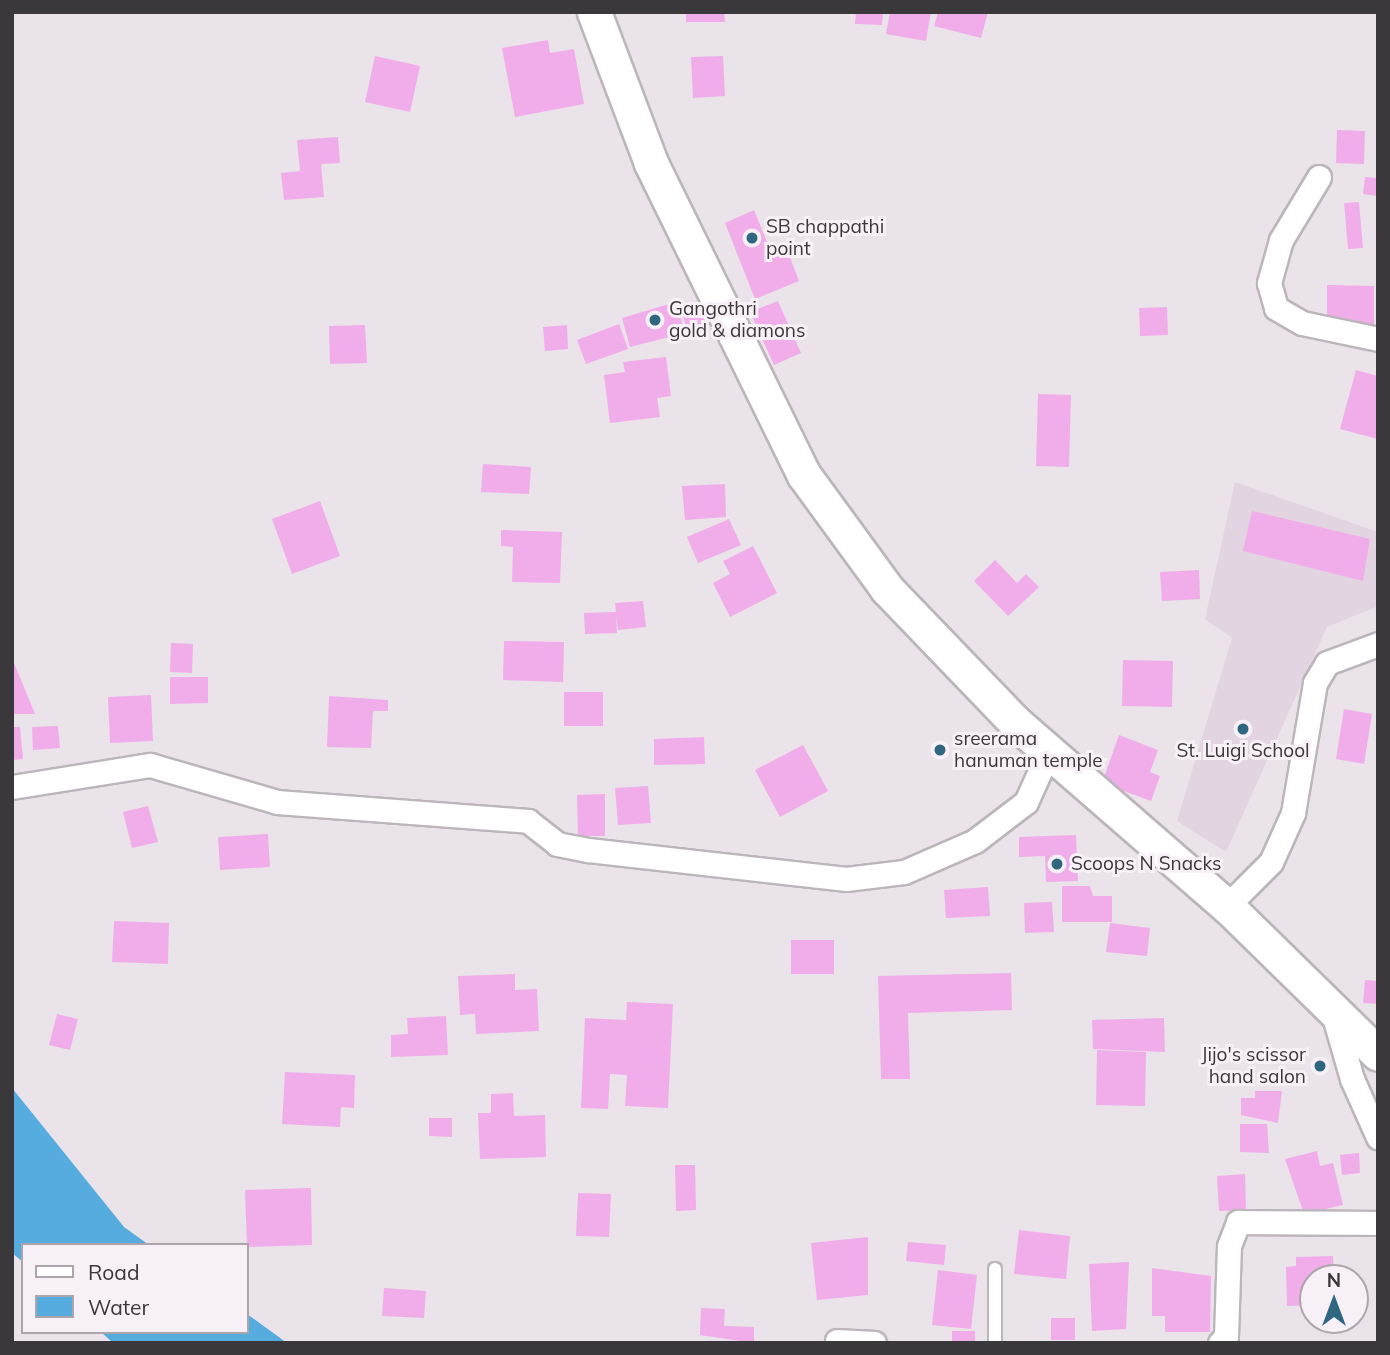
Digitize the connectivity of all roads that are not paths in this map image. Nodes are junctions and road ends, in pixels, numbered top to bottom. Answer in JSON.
{"nodes":[{"id":1,"x":594,"y":12,"type":"edge"},
{"id":2,"x":1319,"y":177,"type":"dead end"},
{"id":3,"x":1378,"y":339,"type":"edge"},
{"id":4,"x":1378,"y":644,"type":"edge"},
{"id":5,"x":1049,"y":751,"type":"junction"},
{"id":6,"x":12,"y":787,"type":"edge"},
{"id":7,"x":1227,"y":906,"type":"junction"},
{"id":8,"x":1333,"y":1013,"type":"junction"},
{"id":9,"x":1378,"y":1054,"type":"edge"},
{"id":10,"x":1378,"y":1137,"type":"edge"},
{"id":11,"x":1378,"y":1223,"type":"edge"},
{"id":12,"x":995,"y":1269,"type":"dead end"},
{"id":13,"x":837,"y":1341,"type":"dead end"},
{"id":14,"x":874,"y":1343,"type":"edge"},
{"id":15,"x":995,"y":1343,"type":"edge"},
{"id":16,"x":1220,"y":1343,"type":"edge"}],
"edges":[{"from":1,"to":5,"type":"main road"},
{"from":2,"to":3,"type":"street"},
{"from":4,"to":7,"type":"street"},
{"from":5,"to":6,"type":"street"},
{"from":5,"to":7,"type":"main road"},
{"from":7,"to":8,"type":"main road"},
{"from":8,"to":9,"type":"main road"},
{"from":8,"to":10,"type":"street"},
{"from":11,"to":16,"type":"street"},
{"from":12,"to":15,"type":"lane"},
{"from":13,"to":14,"type":"street"}]}
